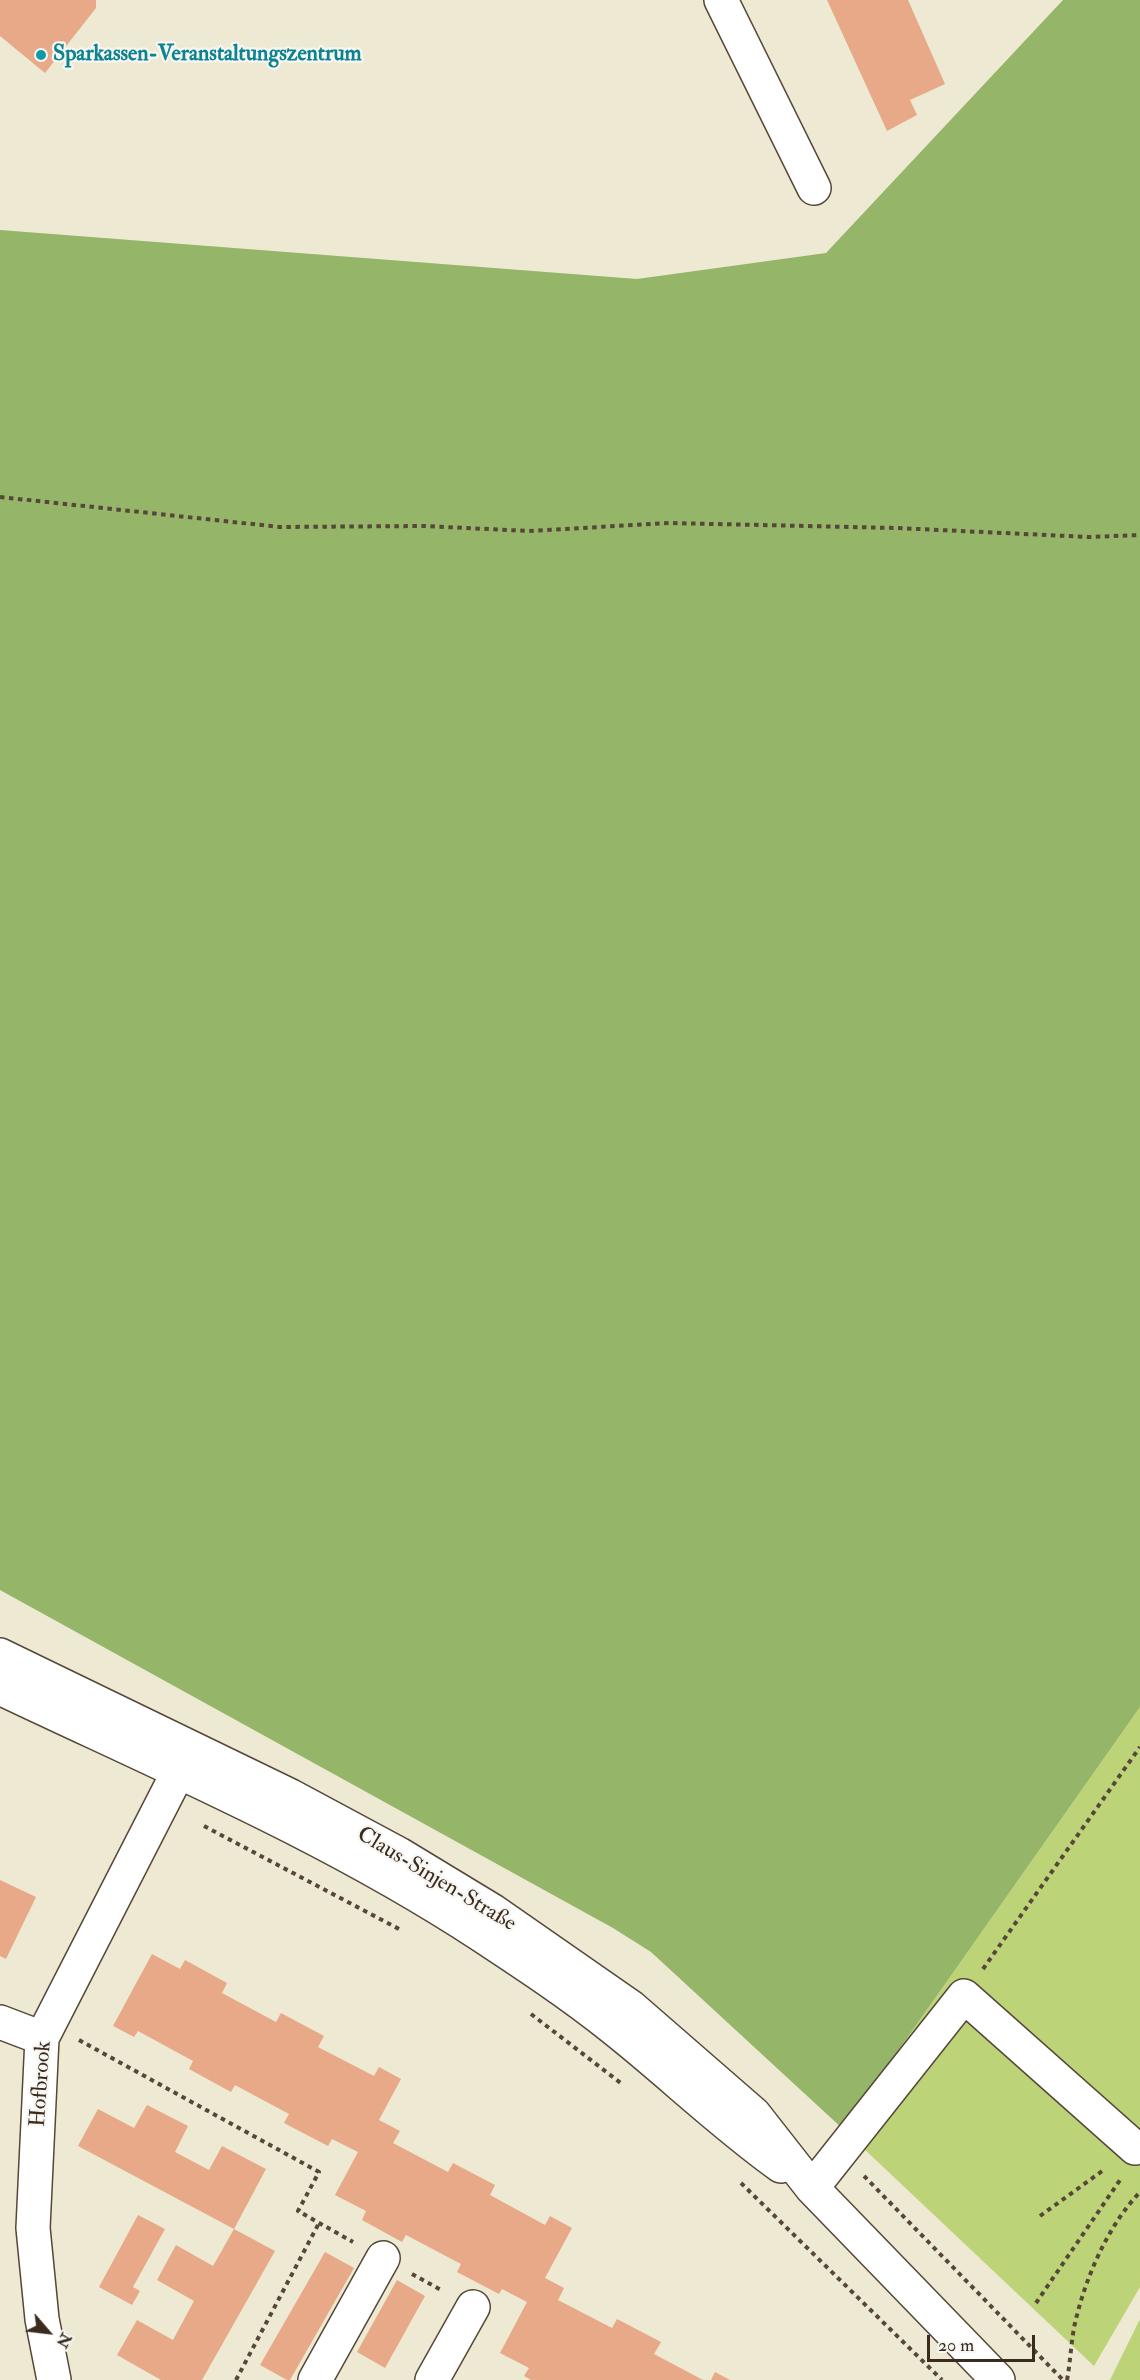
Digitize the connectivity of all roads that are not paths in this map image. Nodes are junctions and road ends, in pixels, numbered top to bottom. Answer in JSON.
{"nodes":[{"id":1,"x":721,"y":0,"type":"edge"},
{"id":2,"x":814,"y":188,"type":"dead end"},
{"id":3,"x":0,"y":1655,"type":"edge"},
{"id":4,"x":0,"y":1688,"type":"edge"},
{"id":5,"x":184,"y":1761,"type":"junction"},
{"id":6,"x":0,"y":2022,"type":"edge"},
{"id":7,"x":46,"y":2031,"type":"junction"},
{"id":8,"x":1135,"y":2148,"type":"road end"},
{"id":9,"x":812,"y":2188,"type":"junction"},
{"id":10,"x":383,"y":2258,"type":"road end"},
{"id":11,"x":473,"y":2307,"type":"road end"},
{"id":12,"x":54,"y":2380,"type":"edge"},
{"id":13,"x":315,"y":2380,"type":"edge"},
{"id":14,"x":432,"y":2380,"type":"edge"},
{"id":15,"x":998,"y":2380,"type":"edge"}],
"edges":[{"from":1,"to":2,"type":"street"},
{"from":3,"to":5,"type":"street","name":"Claus-Sinjen-Straße"},
{"from":4,"to":5,"type":"street","name":"Claus-Sinjen-Straße"},
{"from":5,"to":7,"type":"street","name":"Hofbrook"},
{"from":5,"to":9,"type":"street","name":"Claus-Sinjen-Straße"},
{"from":6,"to":7,"type":"street"},
{"from":7,"to":12,"type":"street","name":"Hofbrook"},
{"from":8,"to":9,"type":"street"},
{"from":9,"to":15,"type":"street","name":"Claus-Sinjen-Straße"},
{"from":10,"to":13,"type":"street"},
{"from":11,"to":14,"type":"street"}]}
